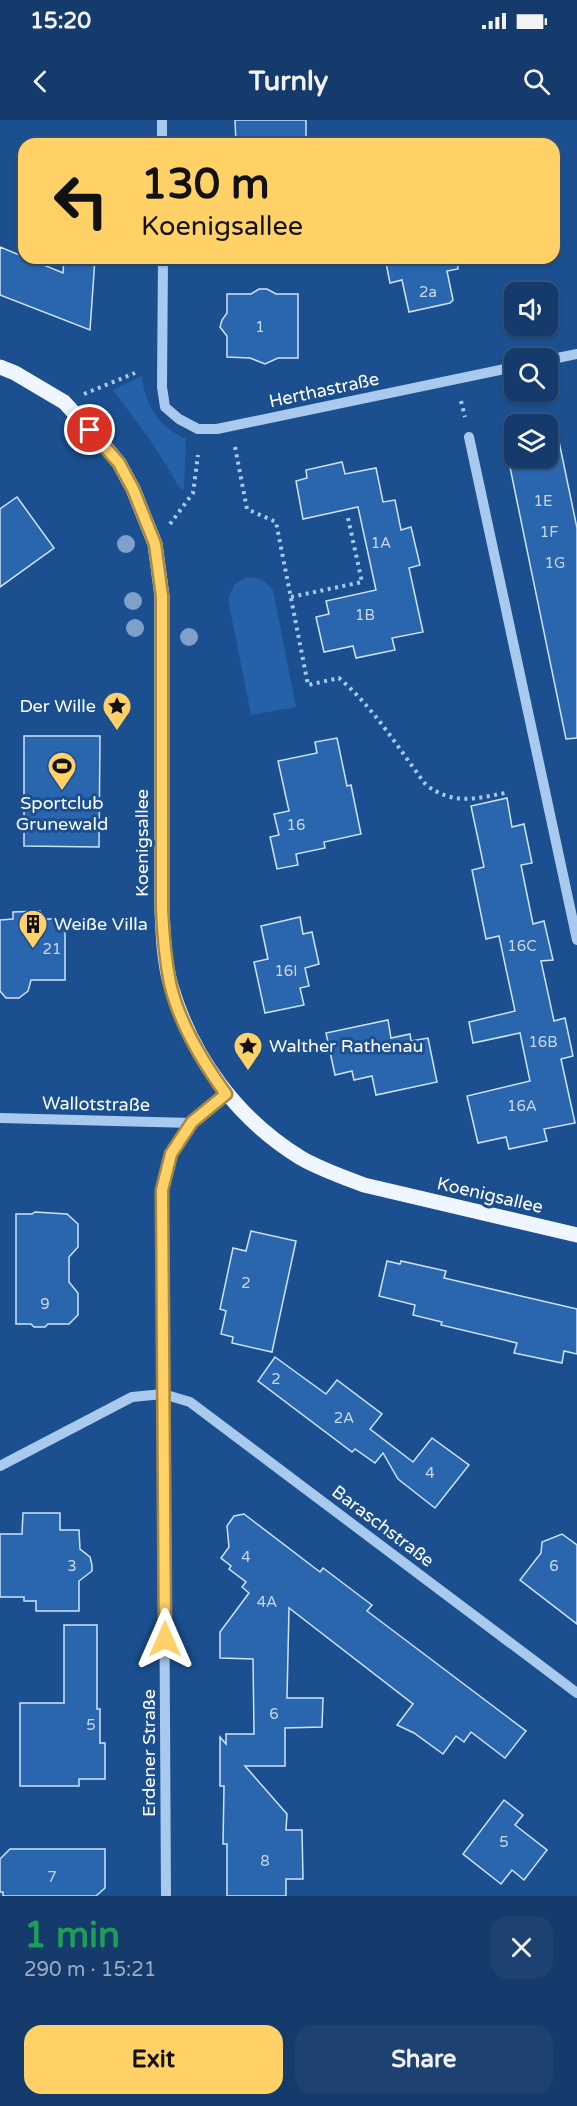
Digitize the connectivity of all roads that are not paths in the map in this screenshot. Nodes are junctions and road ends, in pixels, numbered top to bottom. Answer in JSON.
{"nodes":[{"id":1,"x":162,"y":120,"type":"edge"},
{"id":2,"x":162,"y":138,"type":"edge"},
{"id":3,"x":163,"y":264,"type":"edge"},
{"id":4,"x":577,"y":354,"type":"edge"},
{"id":5,"x":558,"y":358,"type":"edge"},
{"id":6,"x":0,"y":367,"type":"edge"},
{"id":7,"x":504,"y":369,"type":"edge"},
{"id":8,"x":469,"y":437,"type":"dead end"},
{"id":9,"x":577,"y":939,"type":"edge"},
{"id":10,"x":226,"y":1094,"type":"junction"},
{"id":11,"x":0,"y":1118,"type":"edge"},
{"id":12,"x":192,"y":1122,"type":"junction"},
{"id":13,"x":577,"y":1235,"type":"edge"},
{"id":14,"x":163,"y":1394,"type":"junction"},
{"id":15,"x":0,"y":1466,"type":"edge"},
{"id":16,"x":577,"y":1693,"type":"edge"},
{"id":17,"x":166,"y":1896,"type":"edge"}],
"edges":[{"from":1,"to":2,"type":"street"},
{"from":3,"to":7,"type":"street","name":"Herthastraße"},
{"from":4,"to":5,"type":"street"},
{"from":6,"to":10,"type":"main road","name":"Koenigsallee"},
{"from":8,"to":9,"type":"street"},
{"from":10,"to":12,"type":"street","name":"Erdener Straße"},
{"from":10,"to":13,"type":"main road","name":"Koenigsallee"},
{"from":11,"to":12,"type":"street","name":"Wallotstraße"},
{"from":12,"to":14,"type":"street","name":"Erdener Straße"},
{"from":14,"to":15,"type":"street"},
{"from":14,"to":16,"type":"street","name":"Baraschstraße"},
{"from":14,"to":17,"type":"street","name":"Erdener Straße"}]}
